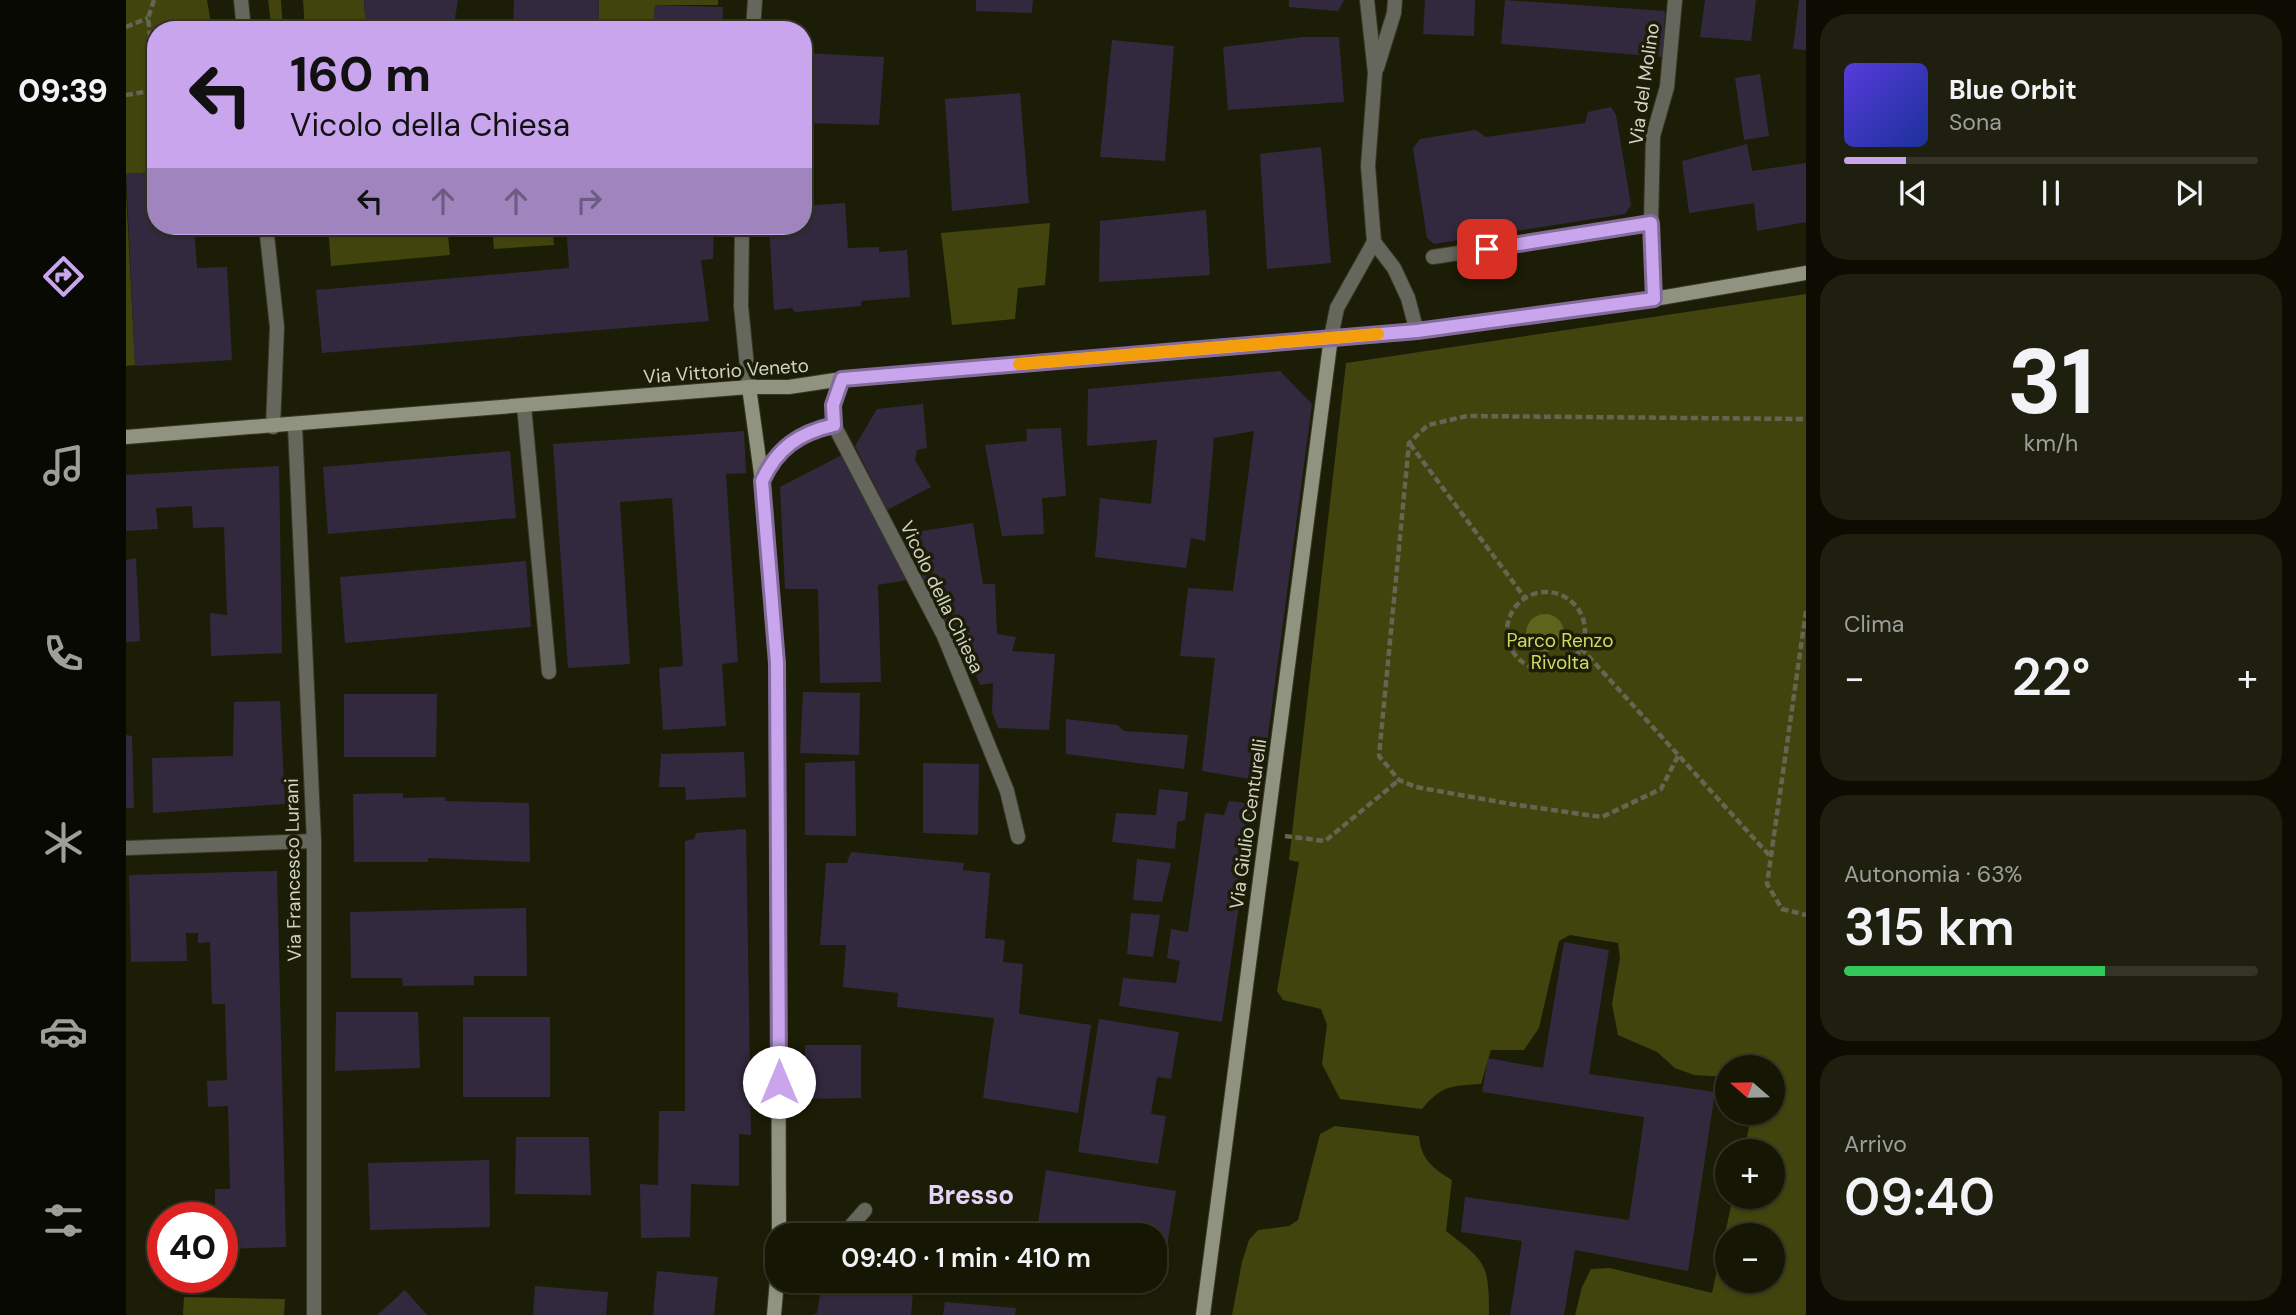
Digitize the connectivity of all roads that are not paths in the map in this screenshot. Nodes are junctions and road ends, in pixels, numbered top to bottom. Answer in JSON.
{"nodes":[{"id":1,"x":241,"y":0,"type":"edge"},
{"id":2,"x":755,"y":0,"type":"edge"},
{"id":3,"x":1367,"y":0,"type":"edge"},
{"id":4,"x":1395,"y":0,"type":"edge"},
{"id":5,"x":1675,"y":0,"type":"edge"},
{"id":6,"x":243,"y":21,"type":"edge"},
{"id":7,"x":754,"y":21,"type":"edge"},
{"id":8,"x":1375,"y":73,"type":"junction"},
{"id":9,"x":1651,"y":223,"type":"junction"},
{"id":10,"x":267,"y":235,"type":"edge"},
{"id":11,"x":742,"y":235,"type":"edge"},
{"id":12,"x":1374,"y":242,"type":"junction"},
{"id":13,"x":1433,"y":257,"type":"dead end"},
{"id":14,"x":1806,"y":273,"type":"edge"},
{"id":15,"x":1654,"y":299,"type":"junction"},
{"id":16,"x":1417,"y":331,"type":"junction"},
{"id":17,"x":1331,"y":337,"type":"junction"},
{"id":18,"x":842,"y":379,"type":"junction"},
{"id":19,"x":749,"y":387,"type":"junction"},
{"id":20,"x":523,"y":406,"type":"junction"},
{"id":21,"x":834,"y":425,"type":"junction"},
{"id":22,"x":295,"y":426,"type":"junction"},
{"id":23,"x":273,"y":427,"type":"junction"},
{"id":24,"x":126,"y":437,"type":"edge"},
{"id":25,"x":762,"y":481,"type":"junction"},
{"id":26,"x":549,"y":672,"type":"dead end"},
{"id":27,"x":1018,"y":837,"type":"dead end"},
{"id":28,"x":314,"y":841,"type":"junction"},
{"id":29,"x":126,"y":848,"type":"edge"},
{"id":30,"x":865,"y":1210,"type":"dead end"},
{"id":31,"x":779,"y":1223,"type":"edge"},
{"id":32,"x":854,"y":1223,"type":"edge"},
{"id":33,"x":776,"y":1293,"type":"edge"},
{"id":34,"x":314,"y":1315,"type":"edge"},
{"id":35,"x":774,"y":1315,"type":"edge"},
{"id":36,"x":1203,"y":1315,"type":"edge"}],
"edges":[{"from":1,"to":6,"type":"street"},
{"from":2,"to":7,"type":"street"},
{"from":3,"to":8,"type":"street"},
{"from":4,"to":8,"type":"street"},
{"from":5,"to":9,"type":"street","name":"Via del Molino"},
{"from":8,"to":12,"type":"street"},
{"from":9,"to":13,"type":"street"},
{"from":9,"to":15,"type":"street","name":"Via del Molino"},
{"from":10,"to":23,"type":"street"},
{"from":11,"to":19,"type":"street"},
{"from":12,"to":16,"type":"street"},
{"from":12,"to":17,"type":"street"},
{"from":14,"to":15,"type":"street","name":"Via Vittorio Veneto"},
{"from":15,"to":16,"type":"street","name":"Via Vittorio Veneto"},
{"from":16,"to":17,"type":"street","name":"Via Vittorio Veneto"},
{"from":17,"to":18,"type":"street","name":"Via Vittorio Veneto"},
{"from":17,"to":36,"type":"street","name":"Via Giulio Centurelli"},
{"from":18,"to":19,"type":"street","name":"Via Vittorio Veneto"},
{"from":18,"to":21,"type":"street"},
{"from":19,"to":20,"type":"street","name":"Via Vittorio Veneto"},
{"from":19,"to":25,"type":"street"},
{"from":20,"to":22,"type":"street","name":"Via Vittorio Veneto"},
{"from":20,"to":26,"type":"street"},
{"from":21,"to":25,"type":"street"},
{"from":21,"to":27,"type":"street","name":"Vicolo della Chiesa"},
{"from":22,"to":23,"type":"street","name":"Via Vittorio Veneto"},
{"from":22,"to":28,"type":"street","name":"Via Francesco Lurani"},
{"from":23,"to":24,"type":"street","name":"Via Vittorio Veneto"},
{"from":25,"to":31,"type":"street"},
{"from":28,"to":29,"type":"street"},
{"from":28,"to":34,"type":"street","name":"Via Francesco Lurani"},
{"from":30,"to":32,"type":"street"},
{"from":33,"to":35,"type":"street"}]}
